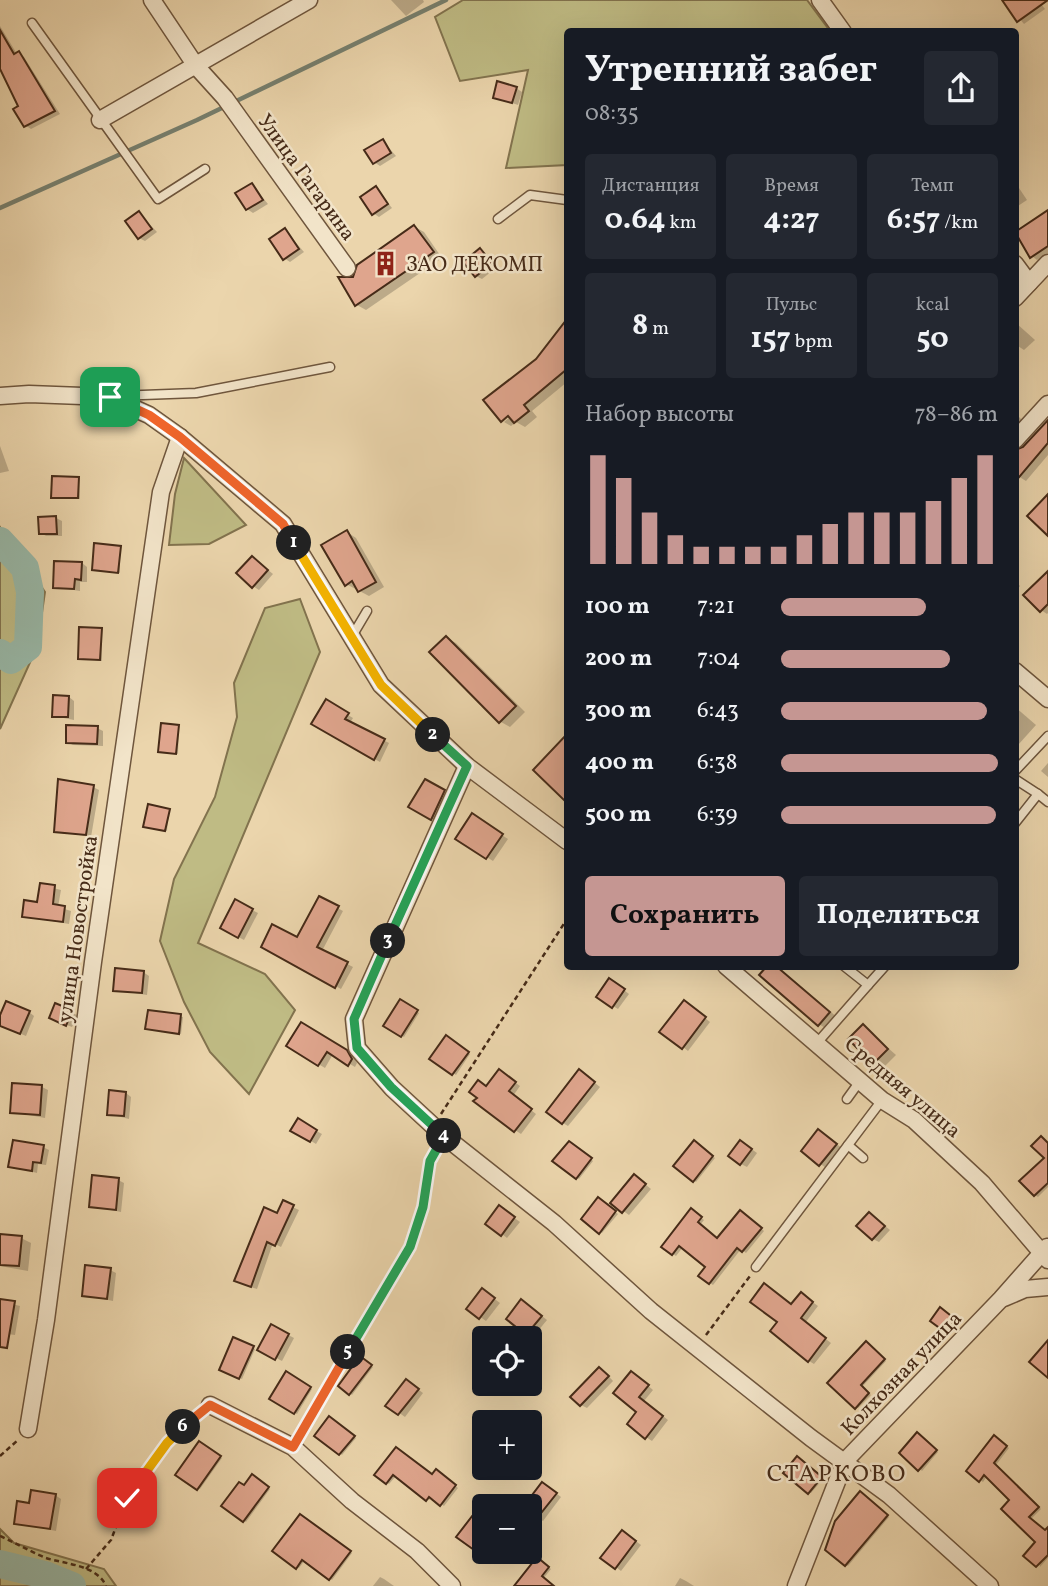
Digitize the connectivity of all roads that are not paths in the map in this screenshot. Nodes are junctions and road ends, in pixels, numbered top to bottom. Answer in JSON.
{"nodes":[{"id":1,"x":152,"y":0,"type":"edge"},
{"id":2,"x":309,"y":0,"type":"edge"},
{"id":3,"x":820,"y":0,"type":"edge"},
{"id":4,"x":32,"y":23,"type":"dead end"},
{"id":5,"x":840,"y":28,"type":"edge"},
{"id":6,"x":196,"y":66,"type":"junction"},
{"id":7,"x":100,"y":120,"type":"junction"},
{"id":8,"x":205,"y":169,"type":"dead end"},
{"id":9,"x":564,"y":200,"type":"edge"},
{"id":10,"x":498,"y":219,"type":"dead end"},
{"id":11,"x":1048,"y":263,"type":"edge"},
{"id":12,"x":346,"y":268,"type":"dead end"},
{"id":13,"x":1019,"y":269,"type":"edge"},
{"id":14,"x":1029,"y":283,"type":"junction"},
{"id":15,"x":1019,"y":294,"type":"edge"},
{"id":16,"x":330,"y":367,"type":"dead end"},
{"id":17,"x":0,"y":396,"type":"edge"},
{"id":18,"x":110,"y":397,"type":"junction"},
{"id":19,"x":1048,"y":404,"type":"edge"},
{"id":20,"x":1019,"y":436,"type":"edge"},
{"id":21,"x":180,"y":437,"type":"junction"},
{"id":22,"x":368,"y":611,"type":"dead end"},
{"id":23,"x":351,"y":638,"type":"junction"},
{"id":24,"x":1019,"y":674,"type":"edge"},
{"id":25,"x":1048,"y":699,"type":"edge"},
{"id":26,"x":1048,"y":736,"type":"edge"},
{"id":27,"x":467,"y":766,"type":"junction"},
{"id":28,"x":1019,"y":767,"type":"edge"},
{"id":29,"x":1019,"y":782,"type":"edge"},
{"id":30,"x":1038,"y":794,"type":"junction"},
{"id":31,"x":1048,"y":802,"type":"edge"},
{"id":32,"x":1019,"y":817,"type":"edge"},
{"id":33,"x":564,"y":839,"type":"edge"},
{"id":34,"x":731,"y":970,"type":"edge"},
{"id":35,"x":849,"y":970,"type":"edge"},
{"id":36,"x":881,"y":970,"type":"edge"},
{"id":37,"x":868,"y":985,"type":"junction"},
{"id":38,"x":817,"y":1043,"type":"junction"},
{"id":39,"x":860,"y":1081,"type":"junction"},
{"id":40,"x":847,"y":1099,"type":"dead end"},
{"id":41,"x":882,"y":1100,"type":"junction"},
{"id":42,"x":439,"y":1131,"type":"junction"},
{"id":43,"x":849,"y":1145,"type":"junction"},
{"id":44,"x":863,"y":1158,"type":"dead end"},
{"id":45,"x":1046,"y":1253,"type":"edge"},
{"id":46,"x":756,"y":1267,"type":"road end"},
{"id":47,"x":1048,"y":1287,"type":"edge"},
{"id":48,"x":1001,"y":1299,"type":"junction"},
{"id":49,"x":210,"y":1405,"type":"road end"},
{"id":50,"x":28,"y":1429,"type":"road end"},
{"id":51,"x":293,"y":1447,"type":"junction"},
{"id":52,"x":845,"y":1461,"type":"junction"},
{"id":53,"x":452,"y":1586,"type":"edge"},
{"id":54,"x":796,"y":1586,"type":"edge"},
{"id":55,"x":990,"y":1586,"type":"edge"}],
"edges":[{"from":1,"to":6,"type":"street","name":"Улица Гагарина"},
{"from":2,"to":6,"type":"street"},
{"from":3,"to":5,"type":"street"},
{"from":4,"to":7,"type":"lane"},
{"from":6,"to":7,"type":"street"},
{"from":6,"to":12,"type":"street","name":"Улица Гагарина"},
{"from":7,"to":8,"type":"lane"},
{"from":9,"to":10,"type":"lane"},
{"from":11,"to":14,"type":"street"},
{"from":13,"to":14,"type":"street"},
{"from":14,"to":15,"type":"street"},
{"from":16,"to":18,"type":"lane"},
{"from":17,"to":18,"type":"street"},
{"from":18,"to":21,"type":"street"},
{"from":19,"to":20,"type":"street"},
{"from":21,"to":23,"type":"street"},
{"from":21,"to":50,"type":"street","name":"улица Новостройка"},
{"from":22,"to":23,"type":"lane"},
{"from":23,"to":27,"type":"street"},
{"from":24,"to":25,"type":"street"},
{"from":26,"to":28,"type":"lane"},
{"from":27,"to":33,"type":"street"},
{"from":27,"to":42,"type":"street"},
{"from":29,"to":30,"type":"lane"},
{"from":30,"to":31,"type":"lane"},
{"from":30,"to":32,"type":"lane"},
{"from":34,"to":38,"type":"street","name":"Средняя улица"},
{"from":35,"to":37,"type":"lane"},
{"from":36,"to":37,"type":"lane"},
{"from":37,"to":38,"type":"lane"},
{"from":38,"to":39,"type":"street","name":"Средняя улица"},
{"from":39,"to":40,"type":"lane"},
{"from":39,"to":41,"type":"street","name":"Средняя улица"},
{"from":41,"to":43,"type":"lane"},
{"from":41,"to":45,"type":"street","name":"Средняя улица"},
{"from":42,"to":51,"type":"lane"},
{"from":42,"to":52,"type":"street"},
{"from":43,"to":44,"type":"lane"},
{"from":43,"to":46,"type":"lane"},
{"from":45,"to":48,"type":"street","name":"Колхозная улица"},
{"from":47,"to":48,"type":"street"},
{"from":48,"to":52,"type":"street","name":"Колхозная улица"},
{"from":49,"to":51,"type":"street"},
{"from":51,"to":53,"type":"street"},
{"from":52,"to":54,"type":"street","name":"Колхозная улица"},
{"from":52,"to":55,"type":"street"}]}
